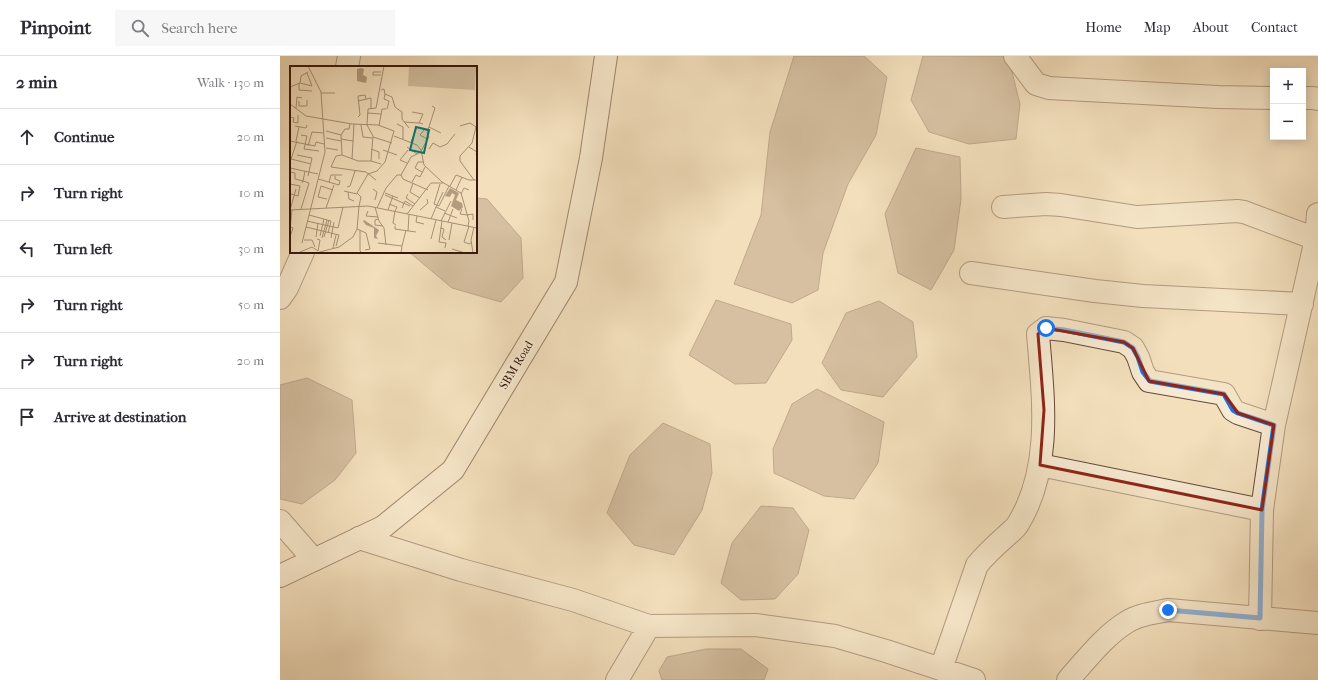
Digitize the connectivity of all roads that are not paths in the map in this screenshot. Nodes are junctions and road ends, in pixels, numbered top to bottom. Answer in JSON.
{"nodes":[{"id":1,"x":349,"y":56,"type":"edge"},
{"id":2,"x":606,"y":56,"type":"edge"},
{"id":3,"x":1015,"y":56,"type":"edge"},
{"id":4,"x":1035,"y":56,"type":"edge"},
{"id":5,"x":347,"y":66,"type":"edge"},
{"id":6,"x":1031,"y":78,"type":"junction"},
{"id":7,"x":1270,"y":98,"type":"edge"},
{"id":8,"x":1306,"y":98,"type":"edge"},
{"id":9,"x":1318,"y":99,"type":"edge"},
{"id":10,"x":1004,"y":207,"type":"dead end"},
{"id":11,"x":1318,"y":214,"type":"edge"},
{"id":12,"x":1316,"y":239,"type":"junction"},
{"id":13,"x":303,"y":253,"type":"edge"},
{"id":14,"x":971,"y":274,"type":"dead end"},
{"id":15,"x":280,"y":298,"type":"edge"},
{"id":16,"x":1302,"y":304,"type":"junction"},
{"id":17,"x":1274,"y":425,"type":"junction"},
{"id":18,"x":1040,"y":465,"type":"junction"},
{"id":19,"x":1262,"y":510,"type":"junction"},
{"id":20,"x":280,"y":521,"type":"edge"},
{"id":21,"x":359,"y":538,"type":"junction"},
{"id":22,"x":314,"y":560,"type":"junction"},
{"id":23,"x":280,"y":576,"type":"edge"},
{"id":24,"x":1260,"y":618,"type":"junction"},
{"id":25,"x":1318,"y":623,"type":"edge"},
{"id":26,"x":649,"y":626,"type":"junction"},
{"id":27,"x":941,"y":669,"type":"junction"},
{"id":28,"x":617,"y":680,"type":"edge"},
{"id":29,"x":974,"y":680,"type":"edge"},
{"id":30,"x":1068,"y":680,"type":"edge"}],
"edges":[{"from":1,"to":5,"type":"street"},
{"from":2,"to":21,"type":"street","name":"SBM Road"},
{"from":3,"to":6,"type":"street"},
{"from":4,"to":6,"type":"street"},
{"from":6,"to":7,"type":"street"},
{"from":8,"to":9,"type":"street"},
{"from":10,"to":12,"type":"street"},
{"from":11,"to":12,"type":"street"},
{"from":12,"to":16,"type":"street"},
{"from":13,"to":15,"type":"street"},
{"from":14,"to":16,"type":"street"},
{"from":16,"to":17,"type":"street"},
{"from":17,"to":18,"type":"street"},
{"from":17,"to":19,"type":"street"},
{"from":18,"to":19,"type":"street"},
{"from":18,"to":27,"type":"street"},
{"from":19,"to":24,"type":"street"},
{"from":20,"to":22,"type":"street"},
{"from":21,"to":22,"type":"street","name":"SBM Road"},
{"from":21,"to":26,"type":"street"},
{"from":22,"to":23,"type":"street","name":"SBM Road"},
{"from":24,"to":25,"type":"street"},
{"from":24,"to":30,"type":"street"},
{"from":26,"to":27,"type":"street"},
{"from":26,"to":28,"type":"street"},
{"from":27,"to":29,"type":"street"}]}
